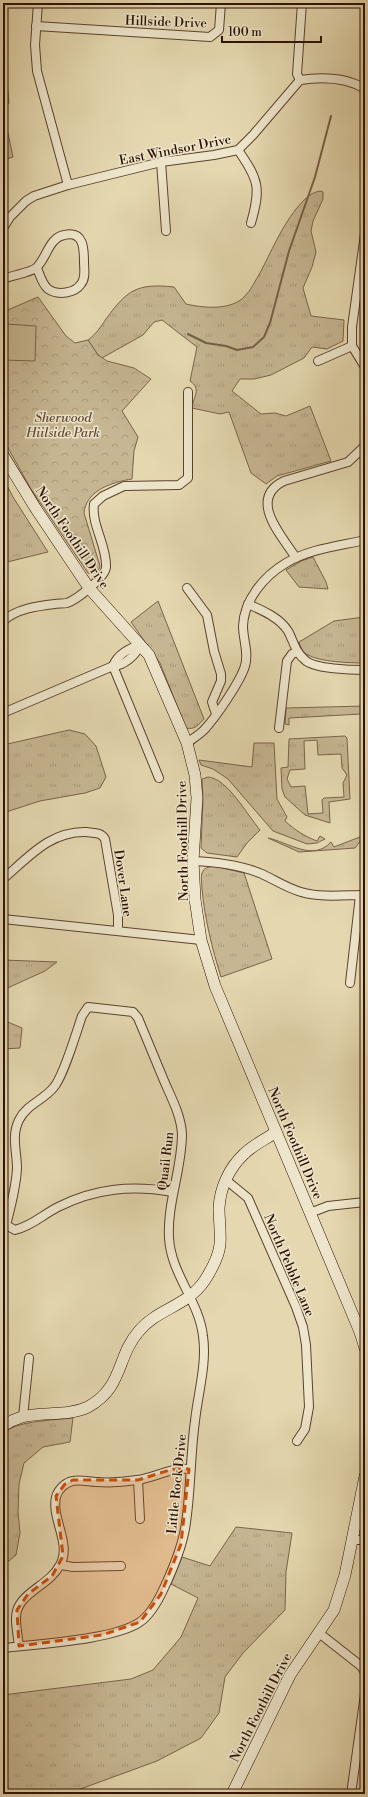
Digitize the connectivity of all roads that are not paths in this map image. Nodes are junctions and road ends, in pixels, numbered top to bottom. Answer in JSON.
{"nodes":[{"id":1,"x":38,"y":3,"type":"edge"},
{"id":2,"x":221,"y":3,"type":"edge"},
{"id":3,"x":302,"y":3,"type":"edge"},
{"id":4,"x":36,"y":26,"type":"junction"},
{"id":5,"x":300,"y":80,"type":"junction"},
{"id":6,"x":363,"y":87,"type":"edge"},
{"id":7,"x":238,"y":150,"type":"junction"},
{"id":8,"x":161,"y":162,"type":"junction"},
{"id":9,"x":68,"y":185,"type":"junction"},
{"id":10,"x":251,"y":223,"type":"dead end"},
{"id":11,"x":3,"y":228,"type":"edge"},
{"id":12,"x":166,"y":231,"type":"dead end"},
{"id":13,"x":365,"y":234,"type":"edge"},
{"id":14,"x":37,"y":268,"type":"junction"},
{"id":15,"x":3,"y":279,"type":"edge"},
{"id":16,"x":3,"y":290,"type":"edge"},
{"id":17,"x":3,"y":300,"type":"edge"},
{"id":18,"x":352,"y":346,"type":"junction"},
{"id":19,"x":318,"y":361,"type":"dead end"},
{"id":20,"x":365,"y":367,"type":"edge"},
{"id":21,"x":188,"y":392,"type":"dead end"},
{"id":22,"x":365,"y":446,"type":"edge"},
{"id":23,"x":3,"y":455,"type":"edge"},
{"id":24,"x":365,"y":540,"type":"edge"},
{"id":25,"x":296,"y":558,"type":"junction"},
{"id":26,"x":89,"y":588,"type":"junction"},
{"id":27,"x":187,"y":588,"type":"dead end"},
{"id":28,"x":248,"y":604,"type":"junction"},
{"id":29,"x":3,"y":621,"type":"edge"},
{"id":30,"x":140,"y":645,"type":"junction"},
{"id":31,"x":297,"y":652,"type":"junction"},
{"id":32,"x":113,"y":666,"type":"junction"},
{"id":33,"x":365,"y":670,"type":"edge"},
{"id":34,"x":3,"y":713,"type":"edge"},
{"id":35,"x":216,"y":714,"type":"junction"},
{"id":36,"x":279,"y":728,"type":"dead end"},
{"id":37,"x":187,"y":743,"type":"junction"},
{"id":38,"x":159,"y":778,"type":"dead end"},
{"id":39,"x":193,"y":861,"type":"junction"},
{"id":40,"x":3,"y":880,"type":"edge"},
{"id":41,"x":362,"y":895,"type":"edge"},
{"id":42,"x":3,"y":919,"type":"edge"},
{"id":43,"x":118,"y":931,"type":"junction"},
{"id":44,"x":200,"y":940,"type":"junction"},
{"id":45,"x":350,"y":983,"type":"dead end"},
{"id":46,"x":276,"y":1132,"type":"junction"},
{"id":47,"x":226,"y":1180,"type":"junction"},
{"id":48,"x":173,"y":1192,"type":"junction"},
{"id":49,"x":365,"y":1202,"type":"edge"},
{"id":50,"x":310,"y":1213,"type":"junction"},
{"id":51,"x":5,"y":1226,"type":"edge"},
{"id":52,"x":190,"y":1296,"type":"junction"},
{"id":53,"x":365,"y":1348,"type":"edge"},
{"id":54,"x":29,"y":1358,"type":"dead end"},
{"id":55,"x":23,"y":1417,"type":"junction"},
{"id":56,"x":3,"y":1426,"type":"edge"},
{"id":57,"x":297,"y":1441,"type":"dead end"},
{"id":58,"x":189,"y":1469,"type":"junction"},
{"id":59,"x":365,"y":1476,"type":"edge"},
{"id":60,"x":138,"y":1480,"type":"junction"},
{"id":61,"x":140,"y":1519,"type":"dead end"},
{"id":62,"x":352,"y":1540,"type":"junction"},
{"id":63,"x":365,"y":1540,"type":"edge"},
{"id":64,"x":61,"y":1565,"type":"junction"},
{"id":65,"x":121,"y":1566,"type":"dead end"},
{"id":66,"x":319,"y":1633,"type":"junction"},
{"id":67,"x":19,"y":1646,"type":"junction"},
{"id":68,"x":3,"y":1648,"type":"edge"},
{"id":69,"x":365,"y":1672,"type":"edge"},
{"id":70,"x":365,"y":1694,"type":"edge"},
{"id":71,"x":232,"y":1794,"type":"edge"},
{"id":72,"x":351,"y":1794,"type":"edge"}],
"edges":[{"from":1,"to":4,"type":"street"},
{"from":2,"to":4,"type":"street","name":"Hillside Drive"},
{"from":3,"to":5,"type":"street"},
{"from":4,"to":9,"type":"street"},
{"from":5,"to":6,"type":"street"},
{"from":5,"to":7,"type":"street","name":"East Windsor Drive"},
{"from":7,"to":8,"type":"street","name":"East Windsor Drive"},
{"from":7,"to":10,"type":"street"},
{"from":8,"to":9,"type":"street","name":"East Windsor Drive"},
{"from":8,"to":12,"type":"street"},
{"from":9,"to":11,"type":"street","name":"East Windsor Drive"},
{"from":13,"to":18,"type":"street"},
{"from":14,"to":14,"type":"street"},
{"from":14,"to":15,"type":"street"},
{"from":16,"to":17,"type":"street"},
{"from":18,"to":19,"type":"street"},
{"from":18,"to":20,"type":"street"},
{"from":21,"to":26,"type":"street"},
{"from":22,"to":25,"type":"street"},
{"from":23,"to":26,"type":"street","name":"North Foothill Drive"},
{"from":24,"to":25,"type":"street"},
{"from":25,"to":28,"type":"street"},
{"from":26,"to":29,"type":"street"},
{"from":26,"to":30,"type":"street","name":"North Foothill Drive"},
{"from":27,"to":35,"type":"street"},
{"from":28,"to":31,"type":"street"},
{"from":28,"to":35,"type":"street"},
{"from":30,"to":32,"type":"street"},
{"from":30,"to":37,"type":"street","name":"North Foothill Drive"},
{"from":31,"to":33,"type":"street"},
{"from":31,"to":36,"type":"street"},
{"from":32,"to":34,"type":"street"},
{"from":32,"to":38,"type":"street"},
{"from":35,"to":37,"type":"street"},
{"from":37,"to":39,"type":"street","name":"North Foothill Drive"},
{"from":39,"to":41,"type":"street"},
{"from":39,"to":44,"type":"street","name":"North Foothill Drive"},
{"from":40,"to":43,"type":"street","name":"Dover Lane"},
{"from":41,"to":45,"type":"street"},
{"from":42,"to":43,"type":"street"},
{"from":43,"to":44,"type":"street"},
{"from":44,"to":46,"type":"street","name":"North Foothill Drive"},
{"from":46,"to":47,"type":"street"},
{"from":46,"to":50,"type":"street","name":"North Foothill Drive"},
{"from":47,"to":52,"type":"street"},
{"from":47,"to":57,"type":"street","name":"North Pebble Lane"},
{"from":48,"to":51,"type":"street"},
{"from":48,"to":51,"type":"street","name":"Quail Run"},
{"from":48,"to":52,"type":"street","name":"Quail Run"},
{"from":49,"to":50,"type":"street"},
{"from":50,"to":53,"type":"street","name":"North Foothill Drive"},
{"from":52,"to":55,"type":"street"},
{"from":52,"to":58,"type":"street","name":"Little Rock Drive"},
{"from":54,"to":55,"type":"street"},
{"from":55,"to":56,"type":"street"},
{"from":58,"to":60,"type":"street"},
{"from":58,"to":67,"type":"street","name":"Little Rock Drive"},
{"from":59,"to":62,"type":"street","name":"North Foothill Drive"},
{"from":60,"to":61,"type":"street"},
{"from":60,"to":64,"type":"street"},
{"from":62,"to":63,"type":"street"},
{"from":62,"to":66,"type":"street","name":"North Foothill Drive"},
{"from":64,"to":65,"type":"street"},
{"from":64,"to":67,"type":"street"},
{"from":66,"to":69,"type":"street"},
{"from":66,"to":71,"type":"street","name":"North Foothill Drive"},
{"from":67,"to":68,"type":"street","name":"Little Rock Drive"},
{"from":70,"to":72,"type":"street"}]}
